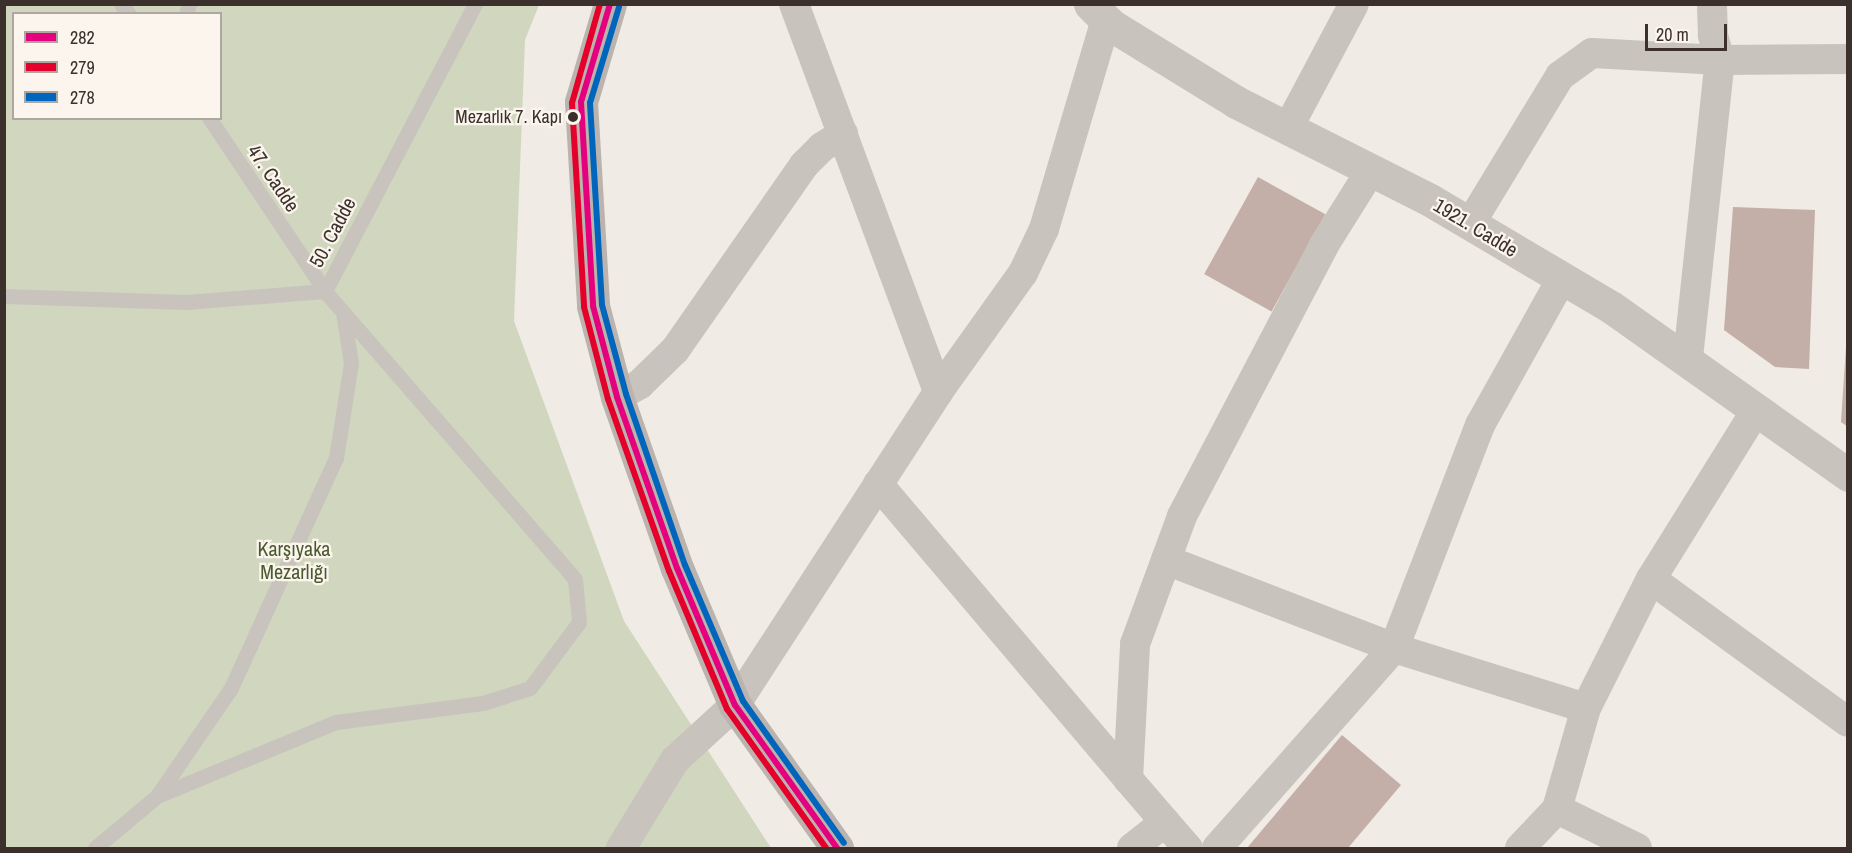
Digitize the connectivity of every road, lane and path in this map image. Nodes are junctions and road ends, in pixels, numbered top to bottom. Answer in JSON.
{"nodes":[{"id":1,"x":475,"y":4,"type":"edge"},
{"id":2,"x":610,"y":4,"type":"edge"},
{"id":3,"x":794,"y":4,"type":"edge"},
{"id":4,"x":1354,"y":4,"type":"edge"},
{"id":5,"x":1712,"y":4,"type":"edge"},
{"id":6,"x":1098,"y":12,"type":"edge"},
{"id":7,"x":1848,"y":59,"type":"edge"},
{"id":8,"x":1720,"y":60,"type":"junction"},
{"id":9,"x":210,"y":120,"type":"edge"},
{"id":10,"x":1288,"y":128,"type":"junction"},
{"id":11,"x":843,"y":135,"type":"junction"},
{"id":12,"x":1371,"y":170,"type":"junction"},
{"id":13,"x":1470,"y":224,"type":"junction"},
{"id":14,"x":1562,"y":278,"type":"junction"},
{"id":15,"x":325,"y":291,"type":"junction"},
{"id":16,"x":4,"y":296,"type":"edge"},
{"id":17,"x":343,"y":312,"type":"junction"},
{"id":18,"x":1688,"y":358,"type":"junction"},
{"id":19,"x":938,"y":392,"type":"junction"},
{"id":20,"x":617,"y":397,"type":"junction"},
{"id":21,"x":1756,"y":410,"type":"junction"},
{"id":22,"x":1848,"y":475,"type":"edge"},
{"id":23,"x":878,"y":484,"type":"junction"},
{"id":24,"x":1166,"y":560,"type":"junction"},
{"id":25,"x":1651,"y":579,"type":"junction"},
{"id":26,"x":1394,"y":648,"type":"junction"},
{"id":27,"x":735,"y":705,"type":"junction"},
{"id":28,"x":1586,"y":708,"type":"junction"},
{"id":29,"x":1848,"y":722,"type":"edge"},
{"id":30,"x":1128,"y":779,"type":"junction"},
{"id":31,"x":157,"y":796,"type":"junction"},
{"id":32,"x":1557,"y":809,"type":"junction"},
{"id":33,"x":1165,"y":822,"type":"junction"},
{"id":34,"x":95,"y":849,"type":"edge"},
{"id":35,"x":621,"y":849,"type":"edge"},
{"id":36,"x":837,"y":849,"type":"edge"},
{"id":37,"x":1132,"y":849,"type":"edge"},
{"id":38,"x":1188,"y":849,"type":"edge"},
{"id":39,"x":1216,"y":849,"type":"edge"},
{"id":40,"x":1520,"y":849,"type":"edge"},
{"id":41,"x":1637,"y":849,"type":"edge"}],
"edges":[{"from":1,"to":15,"type":"lane","name":"50. Cadde"},
{"from":2,"to":20,"type":"main road"},
{"from":3,"to":11,"type":"street"},
{"from":4,"to":10,"type":"street"},
{"from":5,"to":8,"type":"street"},
{"from":6,"to":10,"type":"street","name":"1921. Cadde"},
{"from":6,"to":19,"type":"street"},
{"from":7,"to":8,"type":"street"},
{"from":8,"to":13,"type":"street"},
{"from":8,"to":18,"type":"street"},
{"from":9,"to":15,"type":"lane","name":"47. Cadde"},
{"from":10,"to":12,"type":"street","name":"1921. Cadde"},
{"from":11,"to":19,"type":"street"},
{"from":11,"to":20,"type":"street"},
{"from":12,"to":13,"type":"street","name":"1921. Cadde"},
{"from":12,"to":24,"type":"street"},
{"from":13,"to":14,"type":"street","name":"1921. Cadde"},
{"from":14,"to":18,"type":"street","name":"1921. Cadde"},
{"from":14,"to":26,"type":"street"},
{"from":15,"to":16,"type":"lane","name":"50. Cadde"},
{"from":15,"to":17,"type":"lane","name":"47. Cadde"},
{"from":17,"to":31,"type":"lane"},
{"from":17,"to":31,"type":"lane","name":"47. Cadde"},
{"from":18,"to":21,"type":"street","name":"1921. Cadde"},
{"from":19,"to":23,"type":"street"},
{"from":20,"to":27,"type":"main road"},
{"from":21,"to":22,"type":"street","name":"1921. Cadde"},
{"from":21,"to":25,"type":"street"},
{"from":23,"to":27,"type":"street"},
{"from":23,"to":30,"type":"street"},
{"from":24,"to":26,"type":"street"},
{"from":24,"to":30,"type":"street"},
{"from":25,"to":28,"type":"street"},
{"from":25,"to":29,"type":"street"},
{"from":26,"to":28,"type":"street"},
{"from":26,"to":39,"type":"street"},
{"from":27,"to":35,"type":"street"},
{"from":27,"to":36,"type":"main road"},
{"from":28,"to":32,"type":"street"},
{"from":30,"to":33,"type":"street"},
{"from":31,"to":34,"type":"lane"},
{"from":32,"to":40,"type":"street"},
{"from":32,"to":41,"type":"street"},
{"from":33,"to":37,"type":"street"},
{"from":33,"to":38,"type":"street"}]}
